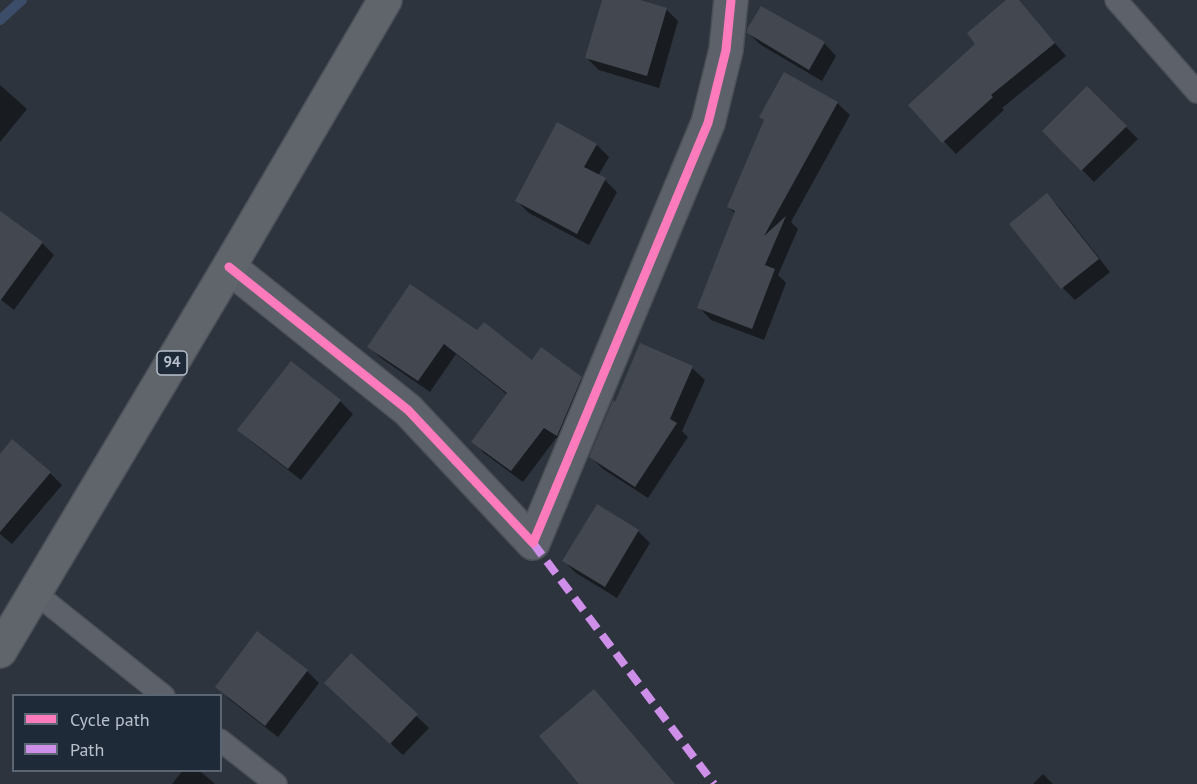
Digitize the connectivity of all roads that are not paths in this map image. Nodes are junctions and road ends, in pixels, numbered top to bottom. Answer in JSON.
{"nodes":[{"id":1,"x":385,"y":0,"type":"edge"},
{"id":2,"x":731,"y":0,"type":"edge"},
{"id":3,"x":1116,"y":0,"type":"edge"},
{"id":4,"x":1197,"y":92,"type":"edge"},
{"id":5,"x":229,"y":267,"type":"junction"},
{"id":6,"x":34,"y":592,"type":"junction"},
{"id":7,"x":0,"y":651,"type":"edge"},
{"id":8,"x":162,"y":694,"type":"edge"},
{"id":9,"x":222,"y":742,"type":"edge"},
{"id":10,"x":276,"y":784,"type":"edge"}],
"edges":[{"from":1,"to":5,"type":"main road","number":"94"},
{"from":2,"to":5,"type":"street"},
{"from":3,"to":4,"type":"lane"},
{"from":5,"to":6,"type":"main road","number":"94"},
{"from":6,"to":7,"type":"main road","number":"94"},
{"from":6,"to":8,"type":"lane"},
{"from":9,"to":10,"type":"lane"}]}
